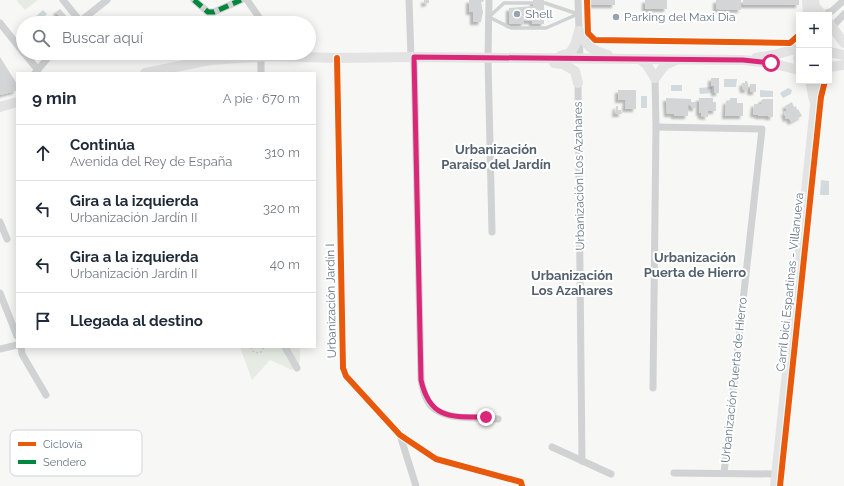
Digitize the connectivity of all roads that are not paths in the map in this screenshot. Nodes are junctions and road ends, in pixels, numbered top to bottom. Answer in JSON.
{"nodes":[{"id":1,"x":63,"y":0,"type":"edge"},
{"id":2,"x":107,"y":0,"type":"edge"},
{"id":3,"x":194,"y":0,"type":"edge"},
{"id":4,"x":241,"y":0,"type":"edge"},
{"id":5,"x":247,"y":0,"type":"edge"},
{"id":6,"x":409,"y":0,"type":"edge"},
{"id":7,"x":489,"y":0,"type":"edge"},
{"id":8,"x":578,"y":0,"type":"edge"},
{"id":9,"x":808,"y":0,"type":"edge"},
{"id":10,"x":814,"y":0,"type":"edge"},
{"id":11,"x":844,"y":0,"type":"edge"},
{"id":12,"x":532,"y":3,"type":"dead end"},
{"id":13,"x":545,"y":3,"type":"dead end"},
{"id":14,"x":808,"y":12,"type":"edge"},
{"id":15,"x":819,"y":12,"type":"edge"},
{"id":16,"x":829,"y":12,"type":"edge"},
{"id":17,"x":578,"y":14,"type":"junction"},
{"id":18,"x":844,"y":14,"type":"edge"},
{"id":19,"x":75,"y":16,"type":"edge"},
{"id":20,"x":87,"y":16,"type":"edge"},
{"id":21,"x":258,"y":16,"type":"edge"},
{"id":22,"x":489,"y":17,"type":"junction"},
{"id":23,"x":0,"y":23,"type":"edge"},
{"id":24,"x":832,"y":26,"type":"edge"},
{"id":25,"x":832,"y":30,"type":"edge"},
{"id":26,"x":583,"y":31,"type":"junction"},
{"id":27,"x":16,"y":43,"type":"edge"},
{"id":28,"x":844,"y":43,"type":"edge"},
{"id":29,"x":796,"y":49,"type":"edge"},
{"id":30,"x":832,"y":53,"type":"edge"},
{"id":31,"x":844,"y":55,"type":"edge"},
{"id":32,"x":316,"y":57,"type":"edge"},
{"id":33,"x":412,"y":57,"type":"junction"},
{"id":34,"x":337,"y":58,"type":"junction"},
{"id":35,"x":488,"y":58,"type":"junction"},
{"id":36,"x":526,"y":58,"type":"junction"},
{"id":37,"x":553,"y":58,"type":"junction"},
{"id":38,"x":580,"y":59,"type":"junction"},
{"id":39,"x":594,"y":59,"type":"junction"},
{"id":40,"x":638,"y":59,"type":"junction"},
{"id":41,"x":662,"y":59,"type":"junction"},
{"id":42,"x":678,"y":59,"type":"junction"},
{"id":43,"x":29,"y":60,"type":"edge"},
{"id":44,"x":46,"y":60,"type":"edge"},
{"id":45,"x":210,"y":60,"type":"edge"},
{"id":46,"x":266,"y":60,"type":"edge"},
{"id":47,"x":743,"y":60,"type":"junction"},
{"id":48,"x":844,"y":65,"type":"edge"},
{"id":49,"x":832,"y":67,"type":"edge"},
{"id":50,"x":796,"y":69,"type":"edge"},
{"id":51,"x":37,"y":72,"type":"edge"},
{"id":52,"x":150,"y":72,"type":"edge"},
{"id":53,"x":261,"y":72,"type":"edge"},
{"id":54,"x":655,"y":78,"type":"junction"},
{"id":55,"x":578,"y":82,"type":"junction"},
{"id":56,"x":811,"y":84,"type":"edge"},
{"id":57,"x":819,"y":84,"type":"edge"},
{"id":58,"x":16,"y":101,"type":"edge"},
{"id":59,"x":815,"y":106,"type":"junction"},
{"id":60,"x":0,"y":107,"type":"edge"},
{"id":61,"x":656,"y":127,"type":"junction"},
{"id":62,"x":0,"y":222,"type":"edge"},
{"id":63,"x":492,"y":232,"type":"dead end"},
{"id":64,"x":7,"y":239,"type":"dead end"},
{"id":65,"x":0,"y":293,"type":"edge"},
{"id":66,"x":16,"y":333,"type":"edge"},
{"id":67,"x":16,"y":345,"type":"edge"},
{"id":68,"x":21,"y":348,"type":"edge"},
{"id":69,"x":286,"y":348,"type":"edge"},
{"id":70,"x":0,"y":349,"type":"edge"},
{"id":71,"x":297,"y":368,"type":"dead end"},
{"id":72,"x":653,"y":388,"type":"dead end"},
{"id":73,"x":46,"y":395,"type":"dead end"},
{"id":74,"x":498,"y":419,"type":"dead end"},
{"id":75,"x":400,"y":435,"type":"junction"},
{"id":76,"x":552,"y":446,"type":"dead end"},
{"id":77,"x":582,"y":461,"type":"junction"},
{"id":78,"x":610,"y":474,"type":"dead end"},
{"id":79,"x":674,"y":474,"type":"dead end"},
{"id":80,"x":724,"y":474,"type":"junction"},
{"id":81,"x":776,"y":474,"type":"junction"},
{"id":82,"x":416,"y":486,"type":"edge"},
{"id":83,"x":522,"y":486,"type":"edge"},
{"id":84,"x":775,"y":486,"type":"edge"}],
"edges":[{"from":1,"to":19,"type":"street"},
{"from":2,"to":20,"type":"street"},
{"from":3,"to":4,"type":"street"},
{"from":5,"to":21,"type":"street"},
{"from":6,"to":33,"type":"street"},
{"from":7,"to":22,"type":"street"},
{"from":8,"to":17,"type":"street"},
{"from":9,"to":14,"type":"main road"},
{"from":10,"to":15,"type":"main road"},
{"from":11,"to":16,"type":"street"},
{"from":12,"to":22,"type":"lane"},
{"from":13,"to":17,"type":"lane"},
{"from":17,"to":22,"type":"lane"},
{"from":17,"to":26,"type":"street"},
{"from":18,"to":24,"type":"street"},
{"from":22,"to":35,"type":"street"},
{"from":23,"to":27,"type":"street"},
{"from":25,"to":28,"type":"main road"},
{"from":26,"to":37,"type":"main road"},
{"from":26,"to":38,"type":"street"},
{"from":26,"to":40,"type":"main road"},
{"from":29,"to":47,"type":"main road"},
{"from":30,"to":31,"type":"main road"},
{"from":32,"to":34,"type":"main road"},
{"from":33,"to":34,"type":"main road"},
{"from":33,"to":35,"type":"main road"},
{"from":33,"to":74,"type":"street"},
{"from":34,"to":75,"type":"street","name":"Urbanización Jardín I"},
{"from":35,"to":36,"type":"main road"},
{"from":35,"to":63,"type":"street"},
{"from":36,"to":37,"type":"main road"},
{"from":36,"to":55,"type":"main road"},
{"from":37,"to":38,"type":"main road"},
{"from":38,"to":39,"type":"main road"},
{"from":39,"to":40,"type":"main road"},
{"from":39,"to":55,"type":"main road"},
{"from":40,"to":41,"type":"main road"},
{"from":40,"to":54,"type":"main road"},
{"from":41,"to":42,"type":"main road"},
{"from":41,"to":54,"type":"main road"},
{"from":42,"to":47,"type":"main road"},
{"from":42,"to":54,"type":"main road"},
{"from":43,"to":51,"type":"street"},
{"from":44,"to":51,"type":"street"},
{"from":45,"to":52,"type":"main road"},
{"from":46,"to":53,"type":"street"},
{"from":47,"to":50,"type":"main road"},
{"from":48,"to":49,"type":"main road"},
{"from":54,"to":61,"type":"street"},
{"from":55,"to":77,"type":"street","name":"Urbanización Los Azahares"},
{"from":56,"to":59,"type":"main road"},
{"from":57,"to":59,"type":"main road"},
{"from":58,"to":60,"type":"main road"},
{"from":59,"to":81,"type":"main road"},
{"from":61,"to":72,"type":"street"},
{"from":61,"to":80,"type":"street","name":"Urbanización Puerta de Hierro"},
{"from":62,"to":64,"type":"street"},
{"from":65,"to":66,"type":"street"},
{"from":67,"to":70,"type":"street"},
{"from":68,"to":73,"type":"street"},
{"from":69,"to":71,"type":"street"},
{"from":75,"to":82,"type":"street","name":"Urbanización Jardín I"},
{"from":75,"to":83,"type":"street","name":"Urbanización Jardín I"},
{"from":76,"to":77,"type":"street"},
{"from":77,"to":78,"type":"street"},
{"from":79,"to":80,"type":"street","name":"Urbanización Puerta de Hierro"},
{"from":80,"to":81,"type":"street","name":"Urbanización Puerta de Hierro"},
{"from":81,"to":84,"type":"main road"}]}
